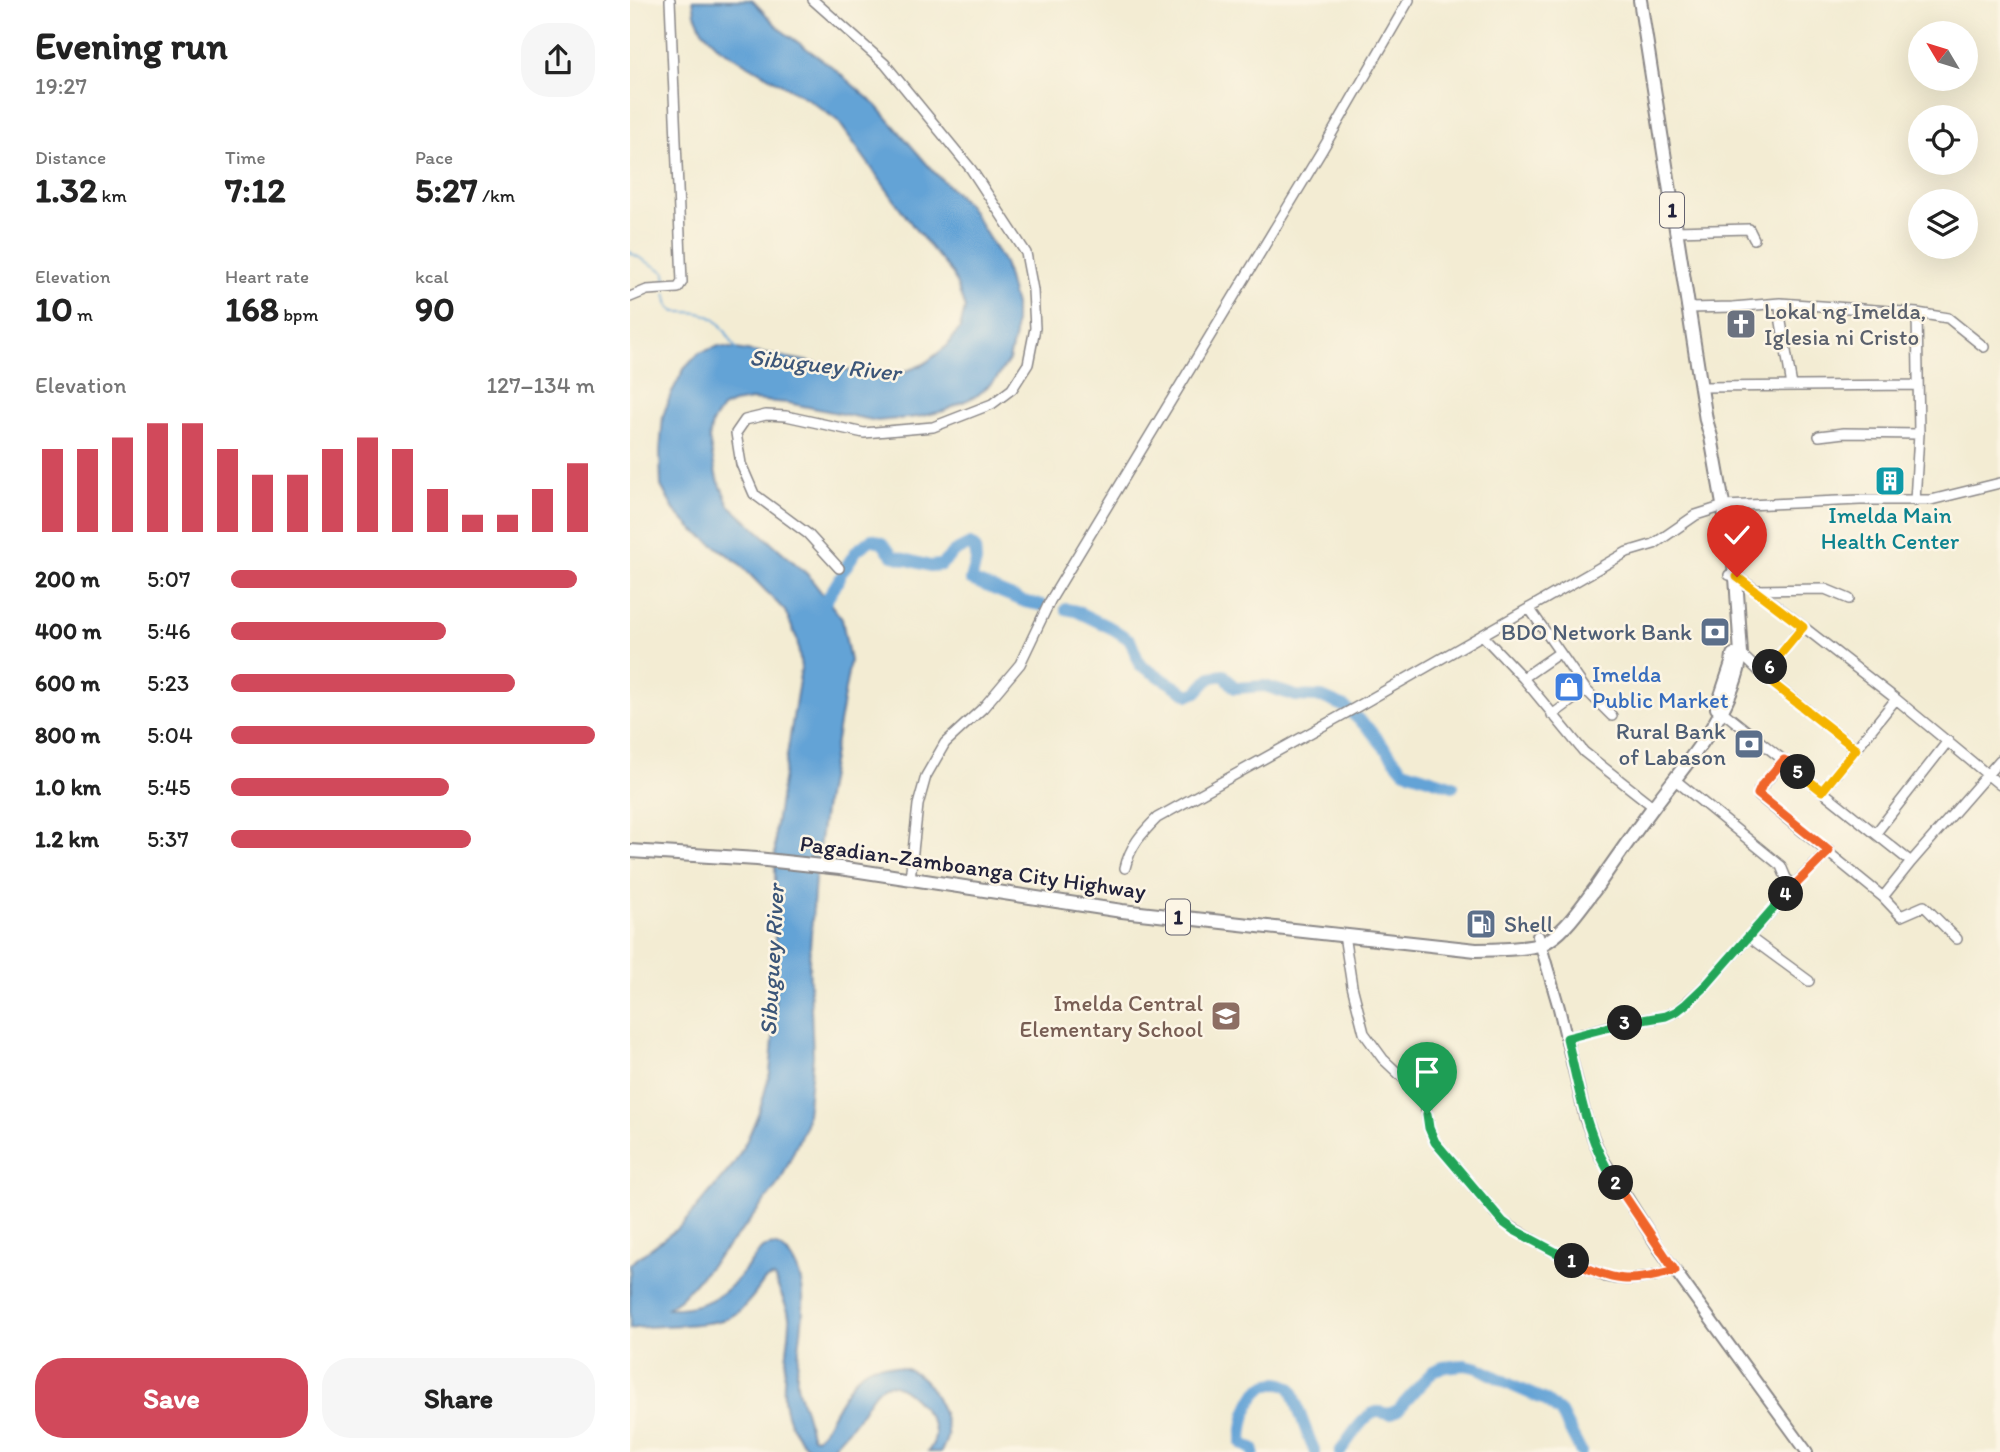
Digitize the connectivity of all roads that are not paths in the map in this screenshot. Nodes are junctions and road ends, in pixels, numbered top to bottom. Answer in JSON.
{"nodes":[{"id":1,"x":670,"y":0,"type":"edge"},
{"id":2,"x":813,"y":0,"type":"edge"},
{"id":3,"x":1409,"y":0,"type":"edge"},
{"id":4,"x":1640,"y":0,"type":"edge"},
{"id":5,"x":1675,"y":231,"type":"junction"},
{"id":6,"x":1754,"y":239,"type":"dead end"},
{"id":7,"x":630,"y":298,"type":"edge"},
{"id":8,"x":1780,"y":303,"type":"junction"},
{"id":9,"x":1689,"y":308,"type":"junction"},
{"id":10,"x":1917,"y":313,"type":"junction"},
{"id":11,"x":1984,"y":346,"type":"dead end"},
{"id":12,"x":1917,"y":385,"type":"junction"},
{"id":13,"x":1792,"y":386,"type":"junction"},
{"id":14,"x":1702,"y":387,"type":"junction"},
{"id":15,"x":1919,"y":435,"type":"junction"},
{"id":16,"x":1819,"y":436,"type":"dead end"},
{"id":17,"x":2000,"y":482,"type":"edge"},
{"id":18,"x":1915,"y":501,"type":"junction"},
{"id":19,"x":1721,"y":507,"type":"junction"},
{"id":20,"x":839,"y":568,"type":"dead end"},
{"id":21,"x":1732,"y":576,"type":"junction"},
{"id":22,"x":1756,"y":590,"type":"junction"},
{"id":23,"x":1849,"y":599,"type":"dead end"},
{"id":24,"x":1529,"y":607,"type":"junction"},
{"id":25,"x":1803,"y":627,"type":"junction"},
{"id":26,"x":1482,"y":635,"type":"junction"},
{"id":27,"x":1559,"y":653,"type":"junction"},
{"id":28,"x":1741,"y":654,"type":"junction"},
{"id":29,"x":1763,"y":676,"type":"junction"},
{"id":30,"x":1523,"y":678,"type":"junction"},
{"id":31,"x":1586,"y":690,"type":"junction"},
{"id":32,"x":1896,"y":699,"type":"junction"},
{"id":33,"x":1719,"y":709,"type":"junction"},
{"id":34,"x":1552,"y":715,"type":"junction"},
{"id":35,"x":1612,"y":716,"type":"dead end"},
{"id":36,"x":1948,"y":741,"type":"junction"},
{"id":37,"x":1856,"y":749,"type":"junction"},
{"id":38,"x":1784,"y":760,"type":"junction"},
{"id":39,"x":2000,"y":760,"type":"edge"},
{"id":40,"x":1987,"y":774,"type":"junction"},
{"id":41,"x":1674,"y":779,"type":"junction"},
{"id":42,"x":2000,"y":785,"type":"edge"},
{"id":43,"x":1822,"y":791,"type":"junction"},
{"id":44,"x":1650,"y":804,"type":"junction"},
{"id":45,"x":1876,"y":833,"type":"junction"},
{"id":46,"x":630,"y":851,"type":"edge"},
{"id":47,"x":1829,"y":851,"type":"junction"},
{"id":48,"x":1911,"y":862,"type":"junction"},
{"id":49,"x":1125,"y":868,"type":"dead end"},
{"id":50,"x":910,"y":879,"type":"junction"},
{"id":51,"x":1796,"y":884,"type":"junction"},
{"id":52,"x":1883,"y":897,"type":"junction"},
{"id":53,"x":1344,"y":935,"type":"junction"},
{"id":54,"x":1749,"y":937,"type":"junction"},
{"id":55,"x":1957,"y":939,"type":"dead end"},
{"id":56,"x":1539,"y":940,"type":"junction"},
{"id":57,"x":1809,"y":981,"type":"dead end"},
{"id":58,"x":1567,"y":1038,"type":"junction"},
{"id":59,"x":1675,"y":1271,"type":"junction"},
{"id":60,"x":1807,"y":1452,"type":"edge"}],
"edges":[{"from":1,"to":7,"type":"street"},
{"from":2,"to":20,"type":"street"},
{"from":3,"to":50,"type":"street"},
{"from":4,"to":5,"type":"highway","name":"Pagadian-Zamboanga City Highway","number":"1"},
{"from":5,"to":6,"type":"street"},
{"from":5,"to":9,"type":"highway","name":"Pagadian-Zamboanga City Highway","number":"1"},
{"from":8,"to":9,"type":"street"},
{"from":8,"to":10,"type":"street"},
{"from":8,"to":13,"type":"street"},
{"from":9,"to":14,"type":"highway","name":"Pagadian-Zamboanga City Highway","number":"1"},
{"from":10,"to":11,"type":"street"},
{"from":10,"to":12,"type":"street"},
{"from":12,"to":13,"type":"street"},
{"from":12,"to":15,"type":"street"},
{"from":13,"to":14,"type":"street"},
{"from":14,"to":19,"type":"highway","name":"Pagadian-Zamboanga City Highway","number":"1"},
{"from":15,"to":16,"type":"street"},
{"from":15,"to":18,"type":"street"},
{"from":17,"to":18,"type":"street"},
{"from":18,"to":19,"type":"street"},
{"from":19,"to":21,"type":"highway","name":"Pagadian-Zamboanga City Highway","number":"1"},
{"from":19,"to":24,"type":"street"},
{"from":21,"to":22,"type":"street"},
{"from":21,"to":28,"type":"highway","name":"Pagadian-Zamboanga City Highway","number":"1"},
{"from":21,"to":33,"type":"highway","name":"Pagadian-Zamboanga City Highway","number":"1"},
{"from":22,"to":23,"type":"street"},
{"from":22,"to":25,"type":"street"},
{"from":24,"to":26,"type":"street"},
{"from":24,"to":27,"type":"street"},
{"from":25,"to":29,"type":"street"},
{"from":25,"to":32,"type":"street"},
{"from":26,"to":30,"type":"street"},
{"from":26,"to":49,"type":"street"},
{"from":27,"to":30,"type":"street"},
{"from":27,"to":31,"type":"street"},
{"from":28,"to":29,"type":"street"},
{"from":28,"to":33,"type":"highway","name":"Pagadian-Zamboanga City Highway","number":"1"},
{"from":29,"to":37,"type":"street"},
{"from":30,"to":34,"type":"street"},
{"from":31,"to":34,"type":"street"},
{"from":31,"to":35,"type":"street"},
{"from":32,"to":36,"type":"street"},
{"from":32,"to":37,"type":"street"},
{"from":33,"to":38,"type":"street"},
{"from":33,"to":41,"type":"highway","name":"Pagadian-Zamboanga City Highway","number":"1"},
{"from":33,"to":44,"type":"highway","name":"Pagadian-Zamboanga City Highway","number":"1"},
{"from":34,"to":44,"type":"street"},
{"from":36,"to":40,"type":"street"},
{"from":36,"to":45,"type":"street"},
{"from":37,"to":43,"type":"street"},
{"from":38,"to":43,"type":"street"},
{"from":38,"to":47,"type":"street"},
{"from":39,"to":40,"type":"street"},
{"from":40,"to":42,"type":"street"},
{"from":40,"to":48,"type":"street"},
{"from":41,"to":51,"type":"street"},
{"from":41,"to":56,"type":"highway","name":"Pagadian-Zamboanga City Highway","number":"1"},
{"from":43,"to":45,"type":"street"},
{"from":44,"to":56,"type":"highway","name":"Pagadian-Zamboanga City Highway","number":"1"},
{"from":45,"to":48,"type":"street"},
{"from":46,"to":50,"type":"highway","name":"Pagadian-Zamboanga City Highway","number":"1"},
{"from":47,"to":51,"type":"street"},
{"from":47,"to":52,"type":"street"},
{"from":48,"to":52,"type":"street"},
{"from":50,"to":53,"type":"highway","name":"Pagadian-Zamboanga City Highway","number":"1"},
{"from":51,"to":54,"type":"street"},
{"from":52,"to":55,"type":"street"},
{"from":53,"to":56,"type":"highway","name":"Pagadian-Zamboanga City Highway","number":"1"},
{"from":53,"to":59,"type":"street"},
{"from":54,"to":57,"type":"street"},
{"from":54,"to":58,"type":"street"},
{"from":56,"to":58,"type":"main road"},
{"from":58,"to":59,"type":"main road"},
{"from":59,"to":60,"type":"main road"}]}
